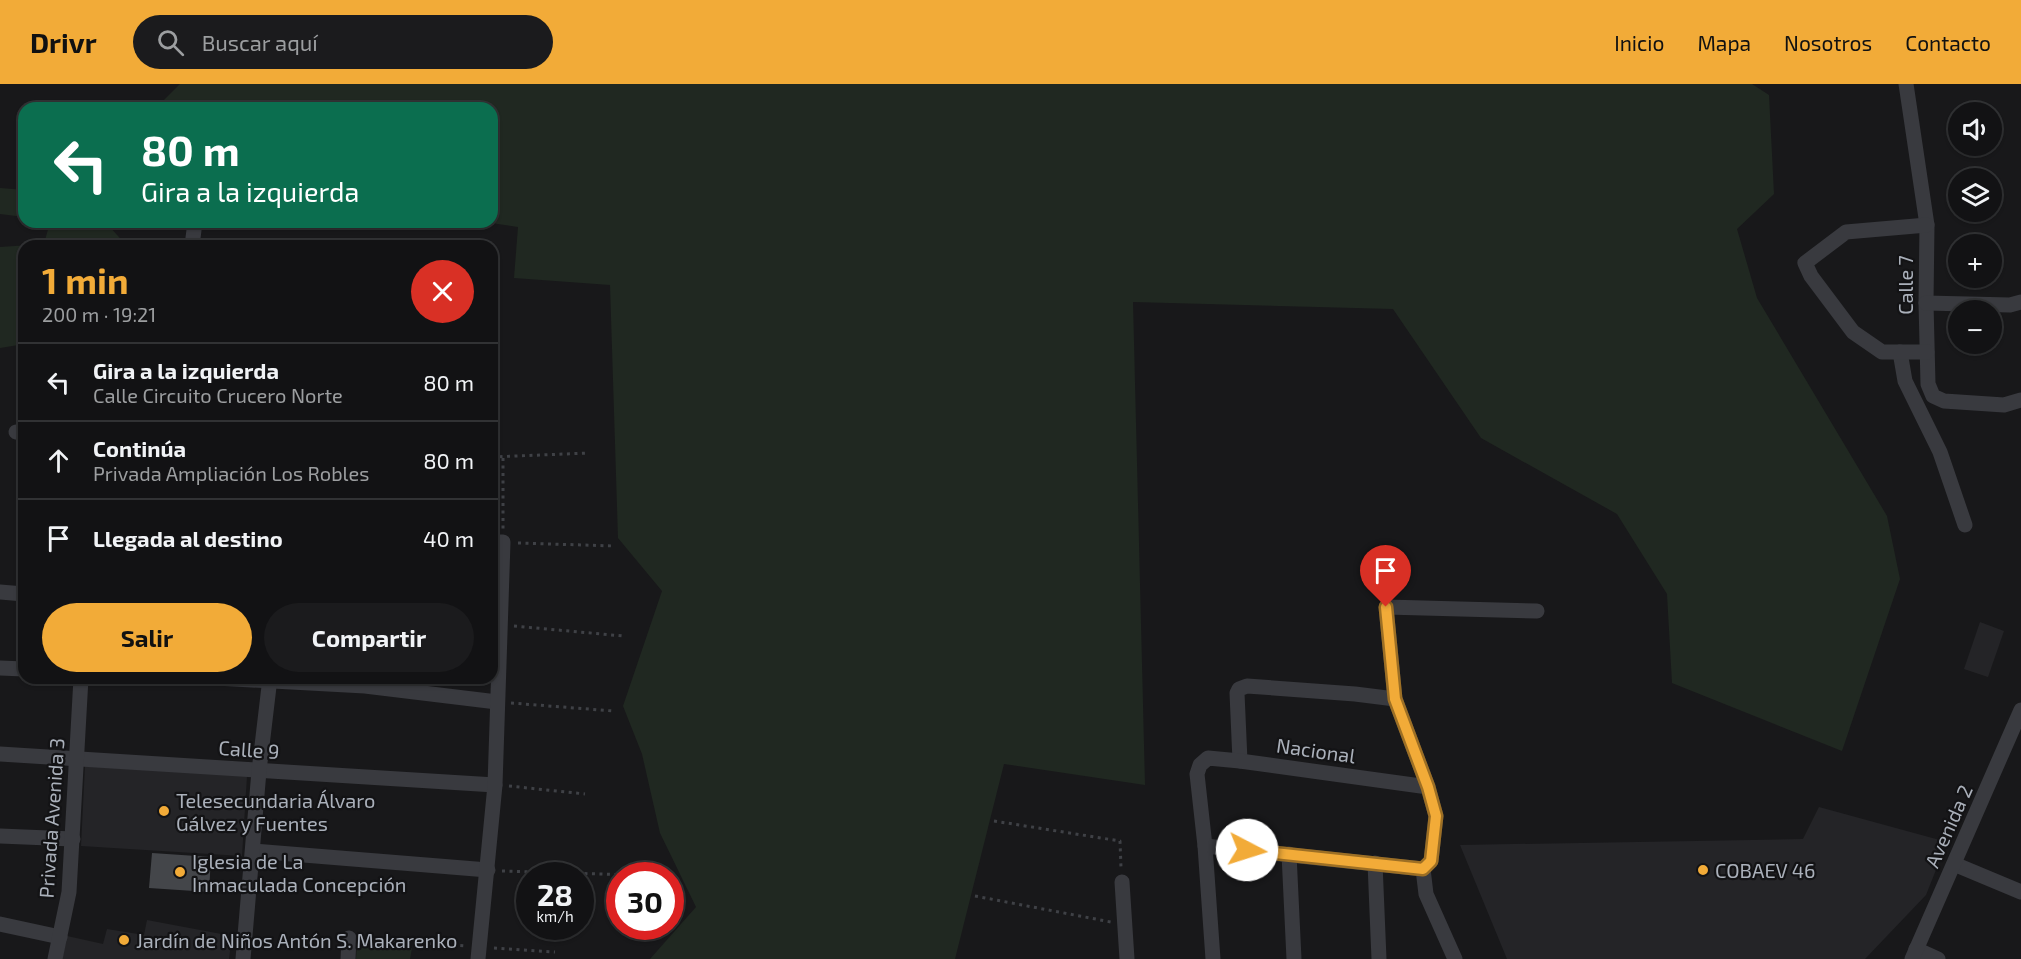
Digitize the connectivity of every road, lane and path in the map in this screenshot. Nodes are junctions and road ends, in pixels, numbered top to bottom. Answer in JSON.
{"nodes":[{"id":1,"x":1906,"y":84,"type":"edge"},
{"id":2,"x":1927,"y":225,"type":"junction"},
{"id":3,"x":2021,"y":302,"type":"edge"},
{"id":4,"x":1926,"y":303,"type":"junction"},
{"id":5,"x":1900,"y":352,"type":"junction"},
{"id":6,"x":1927,"y":352,"type":"junction"},
{"id":7,"x":2021,"y":400,"type":"edge"},
{"id":8,"x":588,"y":453,"type":"dead end"},
{"id":9,"x":498,"y":458,"type":"edge"},
{"id":10,"x":503,"y":458,"type":"junction"},
{"id":11,"x":1965,"y":525,"type":"dead end"},
{"id":12,"x":498,"y":542,"type":"edge"},
{"id":13,"x":615,"y":546,"type":"dead end"},
{"id":14,"x":0,"y":592,"type":"edge"},
{"id":15,"x":18,"y":594,"type":"edge"},
{"id":16,"x":1537,"y":611,"type":"dead end"},
{"id":17,"x":498,"y":625,"type":"edge"},
{"id":18,"x":623,"y":636,"type":"dead end"},
{"id":19,"x":0,"y":668,"type":"edge"},
{"id":20,"x":18,"y":669,"type":"edge"},
{"id":21,"x":81,"y":684,"type":"edge"},
{"id":22,"x":269,"y":684,"type":"edge"},
{"id":23,"x":378,"y":684,"type":"edge"},
{"id":24,"x":497,"y":684,"type":"edge"},
{"id":25,"x":1395,"y":699,"type":"junction"},
{"id":26,"x":497,"y":702,"type":"junction"},
{"id":27,"x":2021,"y":710,"type":"edge"},
{"id":28,"x":613,"y":711,"type":"dead end"},
{"id":29,"x":0,"y":754,"type":"edge"},
{"id":30,"x":77,"y":758,"type":"junction"},
{"id":31,"x":1240,"y":761,"type":"junction"},
{"id":32,"x":259,"y":771,"type":"junction"},
{"id":33,"x":495,"y":785,"type":"junction"},
{"id":34,"x":1428,"y":787,"type":"junction"},
{"id":35,"x":585,"y":794,"type":"dead end"},
{"id":36,"x":994,"y":821,"type":"dead end"},
{"id":37,"x":0,"y":836,"type":"edge"},
{"id":38,"x":73,"y":839,"type":"junction"},
{"id":39,"x":1205,"y":846,"type":"junction"},
{"id":40,"x":253,"y":851,"type":"junction"},
{"id":41,"x":1289,"y":854,"type":"junction"},
{"id":42,"x":1375,"y":863,"type":"junction"},
{"id":43,"x":1954,"y":864,"type":"junction"},
{"id":44,"x":1423,"y":869,"type":"junction"},
{"id":45,"x":488,"y":870,"type":"junction"},
{"id":46,"x":606,"y":874,"type":"edge"},
{"id":47,"x":1122,"y":882,"type":"joint"},
{"id":48,"x":2021,"y":892,"type":"edge"},
{"id":49,"x":975,"y":896,"type":"dead end"},
{"id":50,"x":0,"y":924,"type":"edge"},
{"id":51,"x":1124,"y":925,"type":"junction"},
{"id":52,"x":60,"y":937,"type":"junction"},
{"id":53,"x":349,"y":938,"type":"joint"},
{"id":54,"x":555,"y":952,"type":"dead end"},
{"id":55,"x":478,"y":953,"type":"edge"},
{"id":56,"x":1914,"y":954,"type":"edge"},
{"id":57,"x":55,"y":959,"type":"edge"},
{"id":58,"x":243,"y":959,"type":"edge"},
{"id":59,"x":348,"y":959,"type":"edge"},
{"id":60,"x":1127,"y":959,"type":"edge"},
{"id":61,"x":1213,"y":959,"type":"edge"},
{"id":62,"x":1294,"y":959,"type":"edge"},
{"id":63,"x":1379,"y":959,"type":"edge"},
{"id":64,"x":1455,"y":959,"type":"edge"},
{"id":65,"x":1938,"y":959,"type":"edge"}],
"edges":[{"from":1,"to":2,"type":"street","name":"Calle 7"},
{"from":2,"to":4,"type":"street","name":"Calle 7"},
{"from":2,"to":5,"type":"street"},
{"from":3,"to":4,"type":"street"},
{"from":4,"to":6,"type":"street","name":"Calle 7"},
{"from":5,"to":6,"type":"street"},
{"from":5,"to":11,"type":"street"},
{"from":6,"to":7,"type":"street","name":"Calle 7"},
{"from":8,"to":10,"type":"path"},
{"from":9,"to":10,"type":"path"},
{"from":10,"to":12,"type":"path"},
{"from":12,"to":13,"type":"path"},
{"from":14,"to":15,"type":"street"},
{"from":16,"to":25,"type":"street"},
{"from":17,"to":18,"type":"path"},
{"from":19,"to":20,"type":"street"},
{"from":21,"to":30,"type":"street","name":"Privada Avenida 3"},
{"from":22,"to":32,"type":"street"},
{"from":23,"to":26,"type":"street"},
{"from":24,"to":26,"type":"street"},
{"from":25,"to":31,"type":"street"},
{"from":25,"to":34,"type":"street"},
{"from":26,"to":28,"type":"path"},
{"from":26,"to":33,"type":"street"},
{"from":27,"to":43,"type":"street","name":"Avenida 2"},
{"from":29,"to":30,"type":"street","name":"Calle 9"},
{"from":30,"to":32,"type":"street","name":"Calle 9"},
{"from":30,"to":38,"type":"street","name":"Privada Avenida 3"},
{"from":31,"to":34,"type":"street","name":"Nacional"},
{"from":31,"to":39,"type":"street","name":"Nacional"},
{"from":32,"to":33,"type":"street","name":"Calle 9"},
{"from":32,"to":40,"type":"street"},
{"from":33,"to":35,"type":"path"},
{"from":33,"to":45,"type":"street"},
{"from":34,"to":44,"type":"street"},
{"from":36,"to":47,"type":"path"},
{"from":37,"to":38,"type":"street"},
{"from":38,"to":52,"type":"street","name":"Privada Avenida 3"},
{"from":39,"to":41,"type":"street"},
{"from":39,"to":61,"type":"street"},
{"from":40,"to":45,"type":"street"},
{"from":40,"to":58,"type":"street"},
{"from":41,"to":42,"type":"street"},
{"from":41,"to":62,"type":"street"},
{"from":42,"to":44,"type":"street"},
{"from":42,"to":63,"type":"street"},
{"from":43,"to":48,"type":"street"},
{"from":43,"to":56,"type":"street","name":"Avenida 2"},
{"from":44,"to":64,"type":"street"},
{"from":45,"to":46,"type":"path"},
{"from":45,"to":55,"type":"street"},
{"from":47,"to":51,"type":"street"},
{"from":49,"to":51,"type":"path"},
{"from":50,"to":52,"type":"street"},
{"from":51,"to":60,"type":"street"},
{"from":52,"to":57,"type":"street","name":"Privada Avenida 3"},
{"from":53,"to":55,"type":"path"},
{"from":53,"to":59,"type":"street"},
{"from":54,"to":55,"type":"path"},
{"from":56,"to":65,"type":"street"}]}
